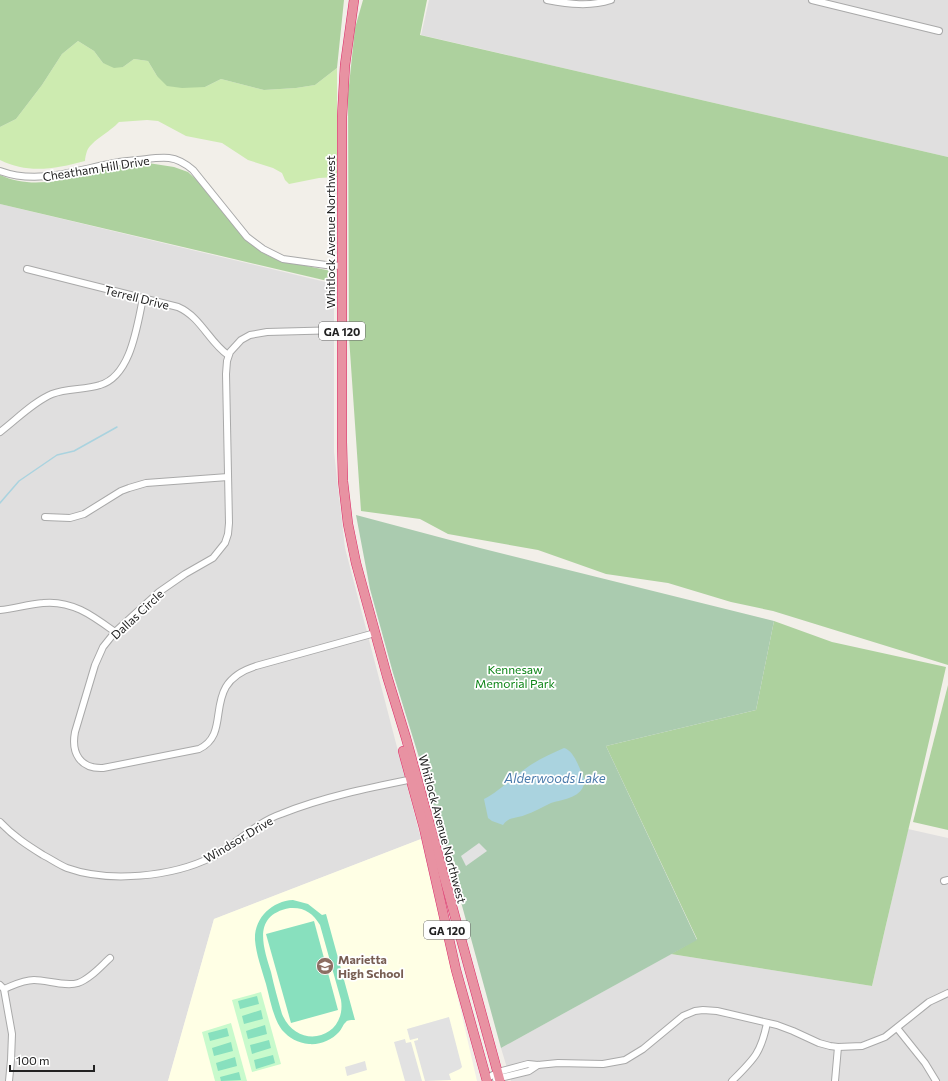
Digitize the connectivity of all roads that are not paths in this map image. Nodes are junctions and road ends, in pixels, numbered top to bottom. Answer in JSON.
{"nodes":[{"id":1,"x":354,"y":0,"type":"edge"},
{"id":2,"x":547,"y":0,"type":"edge"},
{"id":3,"x":611,"y":0,"type":"edge"},
{"id":4,"x":812,"y":0,"type":"edge"},
{"id":5,"x":939,"y":30,"type":"dead end"},
{"id":6,"x":0,"y":171,"type":"edge"},
{"id":7,"x":342,"y":266,"type":"junction"},
{"id":8,"x":27,"y":269,"type":"dead end"},
{"id":9,"x":143,"y":298,"type":"junction"},
{"id":10,"x":342,"y":330,"type":"junction"},
{"id":11,"x":228,"y":355,"type":"junction"},
{"id":12,"x":0,"y":432,"type":"edge"},
{"id":13,"x":228,"y":477,"type":"junction"},
{"id":14,"x":45,"y":517,"type":"dead end"},
{"id":15,"x":0,"y":610,"type":"edge"},
{"id":16,"x":115,"y":632,"type":"junction"},
{"id":17,"x":375,"y":633,"type":"junction"},
{"id":18,"x":414,"y":779,"type":"junction"},
{"id":19,"x":0,"y":822,"type":"edge"},
{"id":20,"x":110,"y":958,"type":"dead end"},
{"id":21,"x":2,"y":987,"type":"edge"},
{"id":22,"x":948,"y":993,"type":"edge"},
{"id":23,"x":767,"y":1023,"type":"junction"},
{"id":24,"x":897,"y":1028,"type":"junction"},
{"id":25,"x":838,"y":1047,"type":"junction"},
{"id":26,"x":499,"y":1077,"type":"edge"},
{"id":27,"x":486,"y":1080,"type":"edge"},
{"id":28,"x":9,"y":1081,"type":"edge"},
{"id":29,"x":732,"y":1081,"type":"edge"},
{"id":30,"x":836,"y":1081,"type":"edge"},
{"id":31,"x":936,"y":1081,"type":"edge"}],
"edges":[{"from":1,"to":7,"type":"highway","name":"Whitlock Avenue Northwest","number":"GA 120"},
{"from":2,"to":3,"type":"street"},
{"from":4,"to":5,"type":"street"},
{"from":6,"to":7,"type":"street","name":"Cheatham Hill Drive"},
{"from":7,"to":10,"type":"highway","name":"Whitlock Avenue Northwest","number":"GA 120"},
{"from":8,"to":9,"type":"street","name":"Terrell Drive"},
{"from":9,"to":11,"type":"street","name":"Terrell Drive"},
{"from":9,"to":12,"type":"street"},
{"from":10,"to":11,"type":"street"},
{"from":10,"to":17,"type":"highway","name":"Whitlock Avenue Northwest","number":"GA 120"},
{"from":11,"to":13,"type":"street","name":"Dallas Circle"},
{"from":13,"to":14,"type":"street"},
{"from":13,"to":16,"type":"street","name":"Dallas Circle"},
{"from":15,"to":16,"type":"street"},
{"from":16,"to":17,"type":"street","name":"Dallas Circle"},
{"from":17,"to":18,"type":"highway","name":"Whitlock Avenue Northwest","number":"GA 120"},
{"from":18,"to":19,"type":"street","name":"Windsor Drive"},
{"from":18,"to":26,"type":"highway","name":"Whitlock Avenue Northwest","number":"GA 120"},
{"from":18,"to":27,"type":"highway","name":"Whitlock Avenue Northwest","number":"GA 120"},
{"from":20,"to":21,"type":"street"},
{"from":21,"to":28,"type":"street"},
{"from":22,"to":24,"type":"street"},
{"from":23,"to":25,"type":"street"},
{"from":23,"to":26,"type":"street"},
{"from":23,"to":29,"type":"street"},
{"from":24,"to":25,"type":"street"},
{"from":24,"to":31,"type":"street"},
{"from":25,"to":30,"type":"street"},
{"from":26,"to":27,"type":"street"}]}
